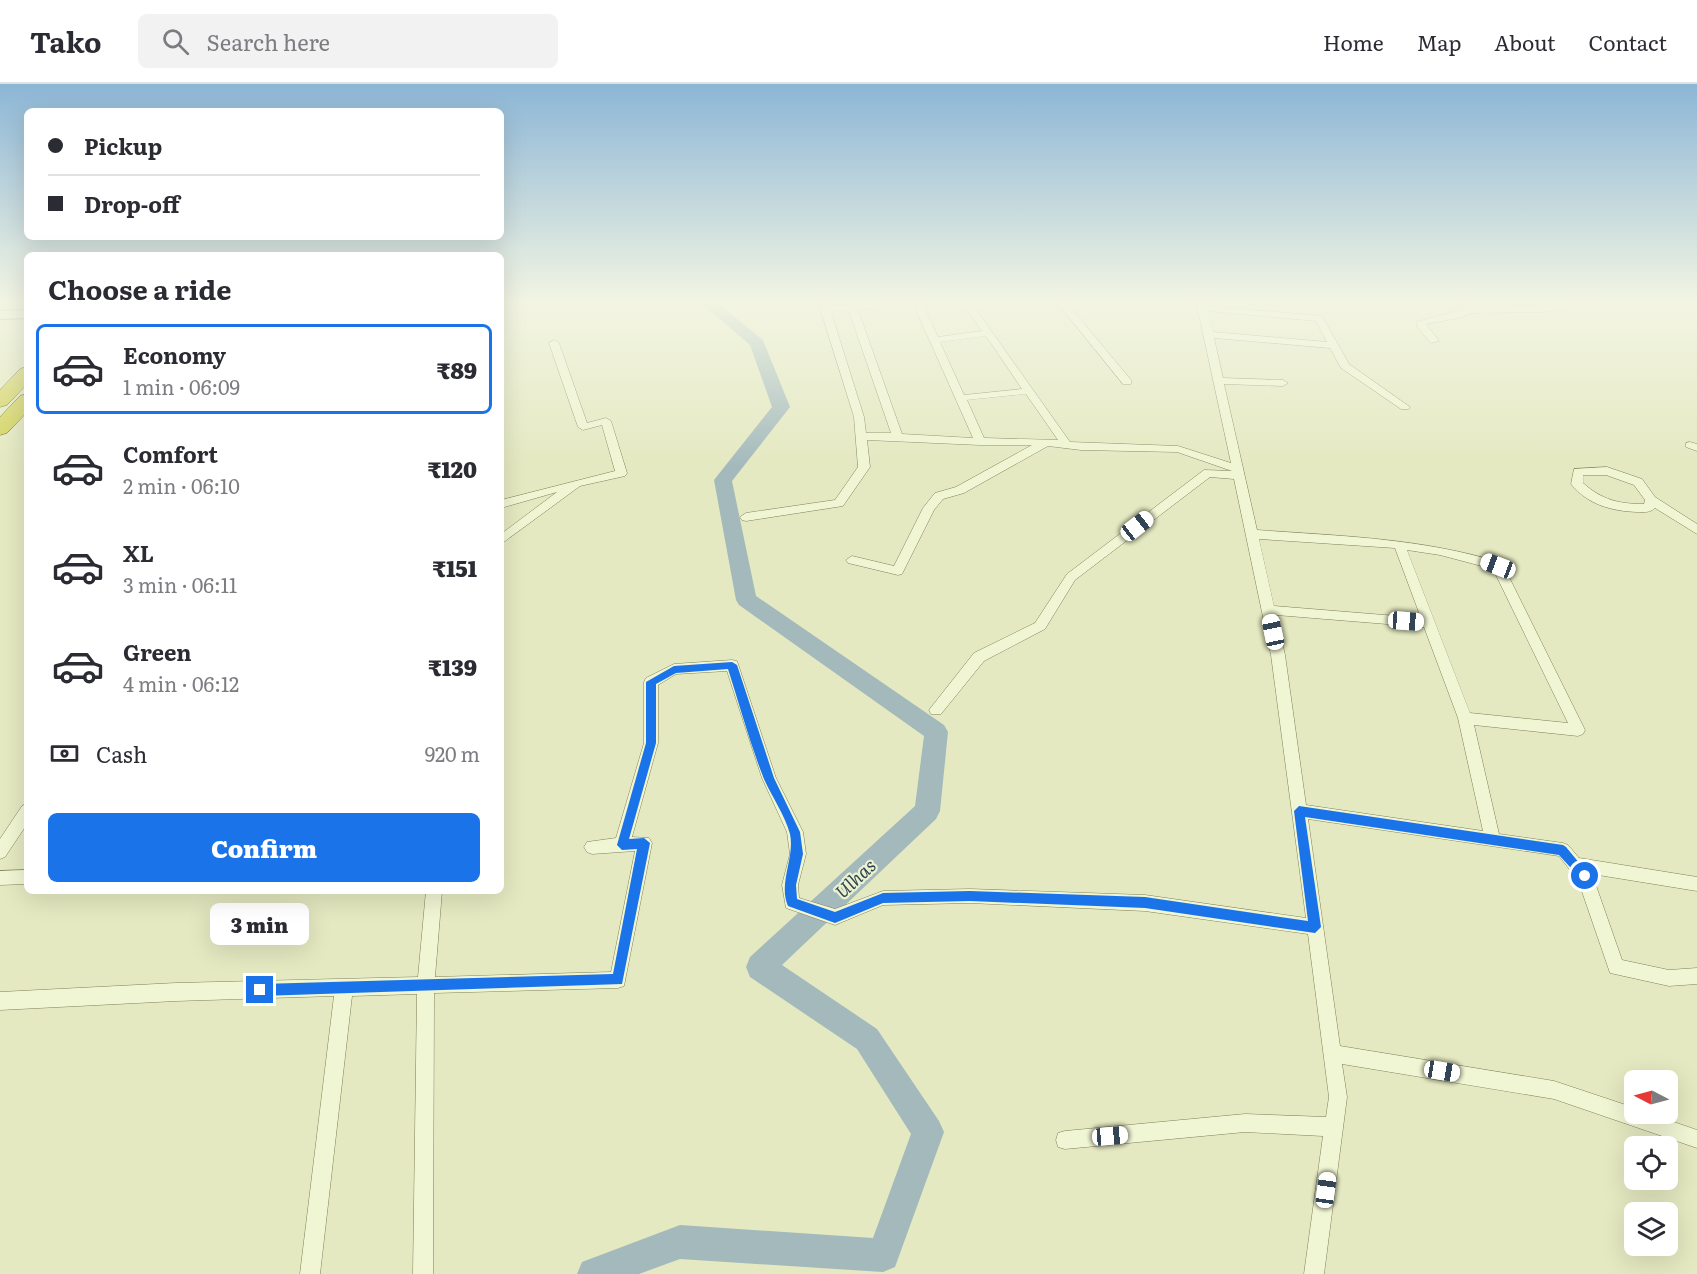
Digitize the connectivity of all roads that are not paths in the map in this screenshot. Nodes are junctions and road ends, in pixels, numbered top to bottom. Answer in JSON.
{"nodes":[{"id":1,"x":559,"y":357,"type":"edge"},
{"id":2,"x":840,"y":357,"type":"edge"},
{"id":3,"x":870,"y":357,"type":"edge"},
{"id":4,"x":942,"y":357,"type":"edge"},
{"id":5,"x":1005,"y":357,"type":"edge"},
{"id":6,"x":1106,"y":357,"type":"edge"},
{"id":7,"x":1213,"y":357,"type":"edge"},
{"id":8,"x":1340,"y":357,"type":"edge"},
{"id":9,"x":24,"y":376,"type":"edge"},
{"id":10,"x":1219,"y":381,"type":"junction"},
{"id":11,"x":1127,"y":382,"type":"dead end"},
{"id":12,"x":1283,"y":383,"type":"dead end"},
{"id":13,"x":1028,"y":391,"type":"junction"},
{"id":14,"x":961,"y":398,"type":"junction"},
{"id":15,"x":0,"y":401,"type":"edge"},
{"id":16,"x":24,"y":403,"type":"edge"},
{"id":17,"x":1405,"y":407,"type":"dead end"},
{"id":18,"x":0,"y":429,"type":"edge"},
{"id":19,"x":861,"y":436,"type":"junction"},
{"id":20,"x":898,"y":437,"type":"junction"},
{"id":21,"x":980,"y":442,"type":"junction"},
{"id":22,"x":1046,"y":442,"type":"junction"},
{"id":23,"x":1067,"y":445,"type":"junction"},
{"id":24,"x":1239,"y":472,"type":"junction"},
{"id":25,"x":576,"y":483,"type":"junction"},
{"id":26,"x":1651,"y":501,"type":"junction"},
{"id":27,"x":504,"y":503,"type":"edge"},
{"id":28,"x":746,"y":517,"type":"dead end"},
{"id":29,"x":1697,"y":530,"type":"edge"},
{"id":30,"x":1252,"y":534,"type":"junction"},
{"id":31,"x":504,"y":538,"type":"edge"},
{"id":32,"x":1400,"y":546,"type":"junction"},
{"id":33,"x":852,"y":560,"type":"dead end"},
{"id":34,"x":1268,"y":610,"type":"junction"},
{"id":35,"x":1429,"y":622,"type":"junction"},
{"id":36,"x":936,"y":710,"type":"dead end"},
{"id":37,"x":1465,"y":718,"type":"junction"},
{"id":38,"x":1299,"y":811,"type":"junction"},
{"id":39,"x":24,"y":816,"type":"edge"},
{"id":40,"x":1493,"y":840,"type":"junction"},
{"id":41,"x":622,"y":845,"type":"junction"},
{"id":42,"x":592,"y":847,"type":"dead end"},
{"id":43,"x":0,"y":852,"type":"edge"},
{"id":44,"x":1575,"y":864,"type":"junction"},
{"id":45,"x":24,"y":877,"type":"edge"},
{"id":46,"x":0,"y":878,"type":"edge"},
{"id":47,"x":1697,"y":884,"type":"edge"},
{"id":48,"x":434,"y":894,"type":"edge"},
{"id":49,"x":1315,"y":927,"type":"junction"},
{"id":50,"x":1697,"y":976,"type":"edge"},
{"id":51,"x":426,"y":985,"type":"junction"},
{"id":52,"x":344,"y":987,"type":"junction"},
{"id":53,"x":0,"y":1001,"type":"edge"},
{"id":54,"x":1331,"y":1053,"type":"junction"},
{"id":55,"x":1334,"y":1127,"type":"junction"},
{"id":56,"x":1697,"y":1139,"type":"edge"},
{"id":57,"x":1065,"y":1140,"type":"dead end"},
{"id":58,"x":310,"y":1274,"type":"edge"},
{"id":59,"x":423,"y":1274,"type":"edge"},
{"id":60,"x":1314,"y":1274,"type":"edge"}],
"edges":[{"from":1,"to":25,"type":"street"},
{"from":2,"to":19,"type":"street"},
{"from":3,"to":20,"type":"street"},
{"from":4,"to":14,"type":"street"},
{"from":5,"to":13,"type":"street"},
{"from":6,"to":11,"type":"street"},
{"from":7,"to":10,"type":"street"},
{"from":8,"to":17,"type":"street"},
{"from":9,"to":15,"type":"highway"},
{"from":10,"to":12,"type":"street"},
{"from":10,"to":24,"type":"street"},
{"from":13,"to":14,"type":"street"},
{"from":13,"to":23,"type":"street"},
{"from":14,"to":21,"type":"street"},
{"from":16,"to":18,"type":"highway"},
{"from":19,"to":20,"type":"street"},
{"from":19,"to":28,"type":"street"},
{"from":20,"to":21,"type":"street"},
{"from":21,"to":22,"type":"street"},
{"from":22,"to":23,"type":"street"},
{"from":22,"to":33,"type":"street"},
{"from":23,"to":24,"type":"street"},
{"from":24,"to":30,"type":"street"},
{"from":24,"to":36,"type":"street"},
{"from":25,"to":27,"type":"street"},
{"from":25,"to":31,"type":"street"},
{"from":26,"to":26,"type":"street"},
{"from":26,"to":29,"type":"street"},
{"from":30,"to":32,"type":"street"},
{"from":30,"to":34,"type":"street"},
{"from":32,"to":35,"type":"street"},
{"from":32,"to":37,"type":"street"},
{"from":34,"to":35,"type":"street"},
{"from":34,"to":38,"type":"street"},
{"from":35,"to":37,"type":"street"},
{"from":37,"to":40,"type":"street"},
{"from":38,"to":40,"type":"street"},
{"from":38,"to":49,"type":"street"},
{"from":39,"to":43,"type":"street"},
{"from":40,"to":44,"type":"street"},
{"from":41,"to":42,"type":"street"},
{"from":41,"to":49,"type":"street"},
{"from":41,"to":51,"type":"street"},
{"from":44,"to":47,"type":"street"},
{"from":44,"to":50,"type":"street"},
{"from":45,"to":46,"type":"street"},
{"from":48,"to":51,"type":"street"},
{"from":49,"to":54,"type":"street"},
{"from":51,"to":52,"type":"street"},
{"from":51,"to":59,"type":"street"},
{"from":52,"to":53,"type":"street"},
{"from":52,"to":58,"type":"street"},
{"from":54,"to":55,"type":"street"},
{"from":54,"to":56,"type":"street"},
{"from":55,"to":57,"type":"street"},
{"from":55,"to":60,"type":"street"}]}
